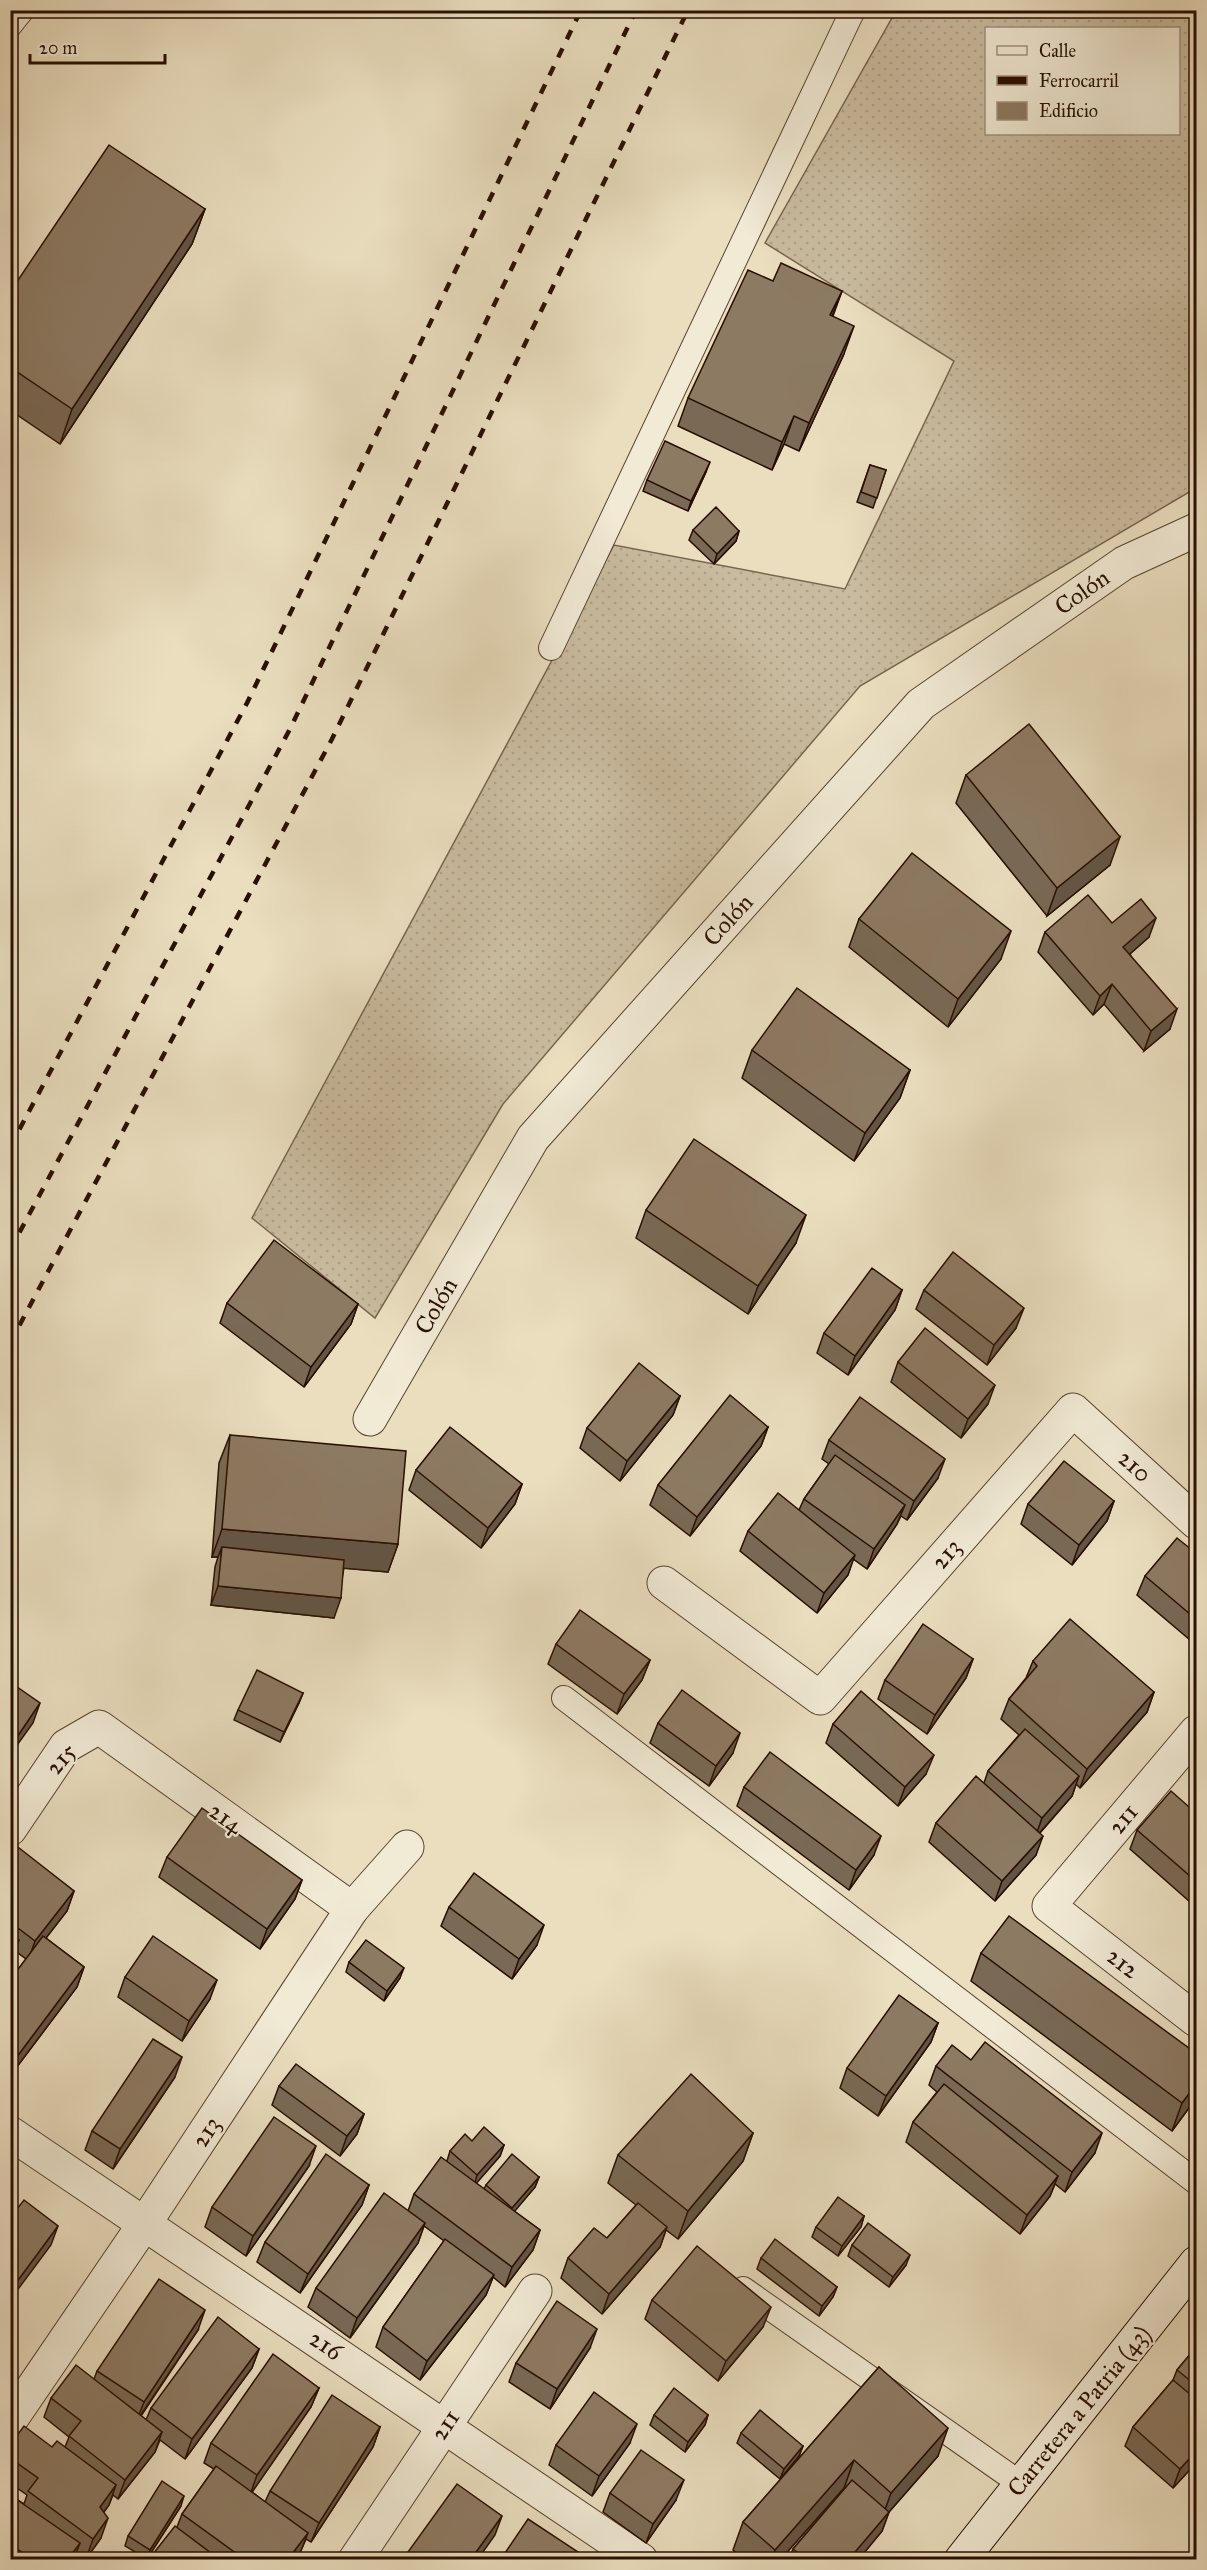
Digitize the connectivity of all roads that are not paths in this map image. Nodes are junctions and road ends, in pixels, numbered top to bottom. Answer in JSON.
{"nodes":[{"id":1,"x":22,"y":10,"type":"edge"},
{"id":2,"x":853,"y":10,"type":"edge"},
{"id":3,"x":10,"y":25,"type":"edge"},
{"id":4,"x":1197,"y":531,"type":"edge"},
{"id":5,"x":551,"y":648,"type":"dead end"},
{"id":6,"x":1073,"y":1410,"type":"joint"},
{"id":7,"x":370,"y":1419,"type":"dead end"},
{"id":8,"x":1197,"y":1522,"type":"edge"},
{"id":9,"x":664,"y":1584,"type":"dead end"},
{"id":10,"x":564,"y":1698,"type":"dead end"},
{"id":11,"x":99,"y":1727,"type":"joint"},
{"id":12,"x":1197,"y":1732,"type":"edge"},
{"id":13,"x":10,"y":1829,"type":"edge"},
{"id":14,"x":407,"y":1847,"type":"dead end"},
{"id":15,"x":1049,"y":1906,"type":"joint"},
{"id":16,"x":352,"y":1909,"type":"junction"},
{"id":17,"x":1197,"y":2020,"type":"edge"},
{"id":18,"x":10,"y":2133,"type":"edge"},
{"id":19,"x":1197,"y":2182,"type":"edge"},
{"id":20,"x":145,"y":2223,"type":"junction"},
{"id":21,"x":1197,"y":2263,"type":"edge"},
{"id":22,"x":739,"y":2286,"type":"edge"},
{"id":23,"x":535,"y":2291,"type":"dead end"},
{"id":24,"x":10,"y":2421,"type":"edge"},
{"id":25,"x":445,"y":2425,"type":"junction"},
{"id":26,"x":1021,"y":2484,"type":"junction"},
{"id":27,"x":355,"y":2559,"type":"edge"},
{"id":28,"x":641,"y":2559,"type":"edge"},
{"id":29,"x":961,"y":2559,"type":"edge"}],
"edges":[{"from":1,"to":3,"type":"lane"},
{"from":2,"to":5,"type":"lane"},
{"from":4,"to":7,"type":"street","name":"Colón"},
{"from":6,"to":8,"type":"street","name":"210"},
{"from":6,"to":9,"type":"street","name":"213"},
{"from":10,"to":19,"type":"lane"},
{"from":11,"to":13,"type":"street","name":"215"},
{"from":11,"to":16,"type":"street","name":"214"},
{"from":12,"to":15,"type":"street","name":"211"},
{"from":14,"to":16,"type":"street","name":"213"},
{"from":15,"to":17,"type":"street","name":"212"},
{"from":16,"to":20,"type":"street","name":"213"},
{"from":18,"to":20,"type":"street","name":"216"},
{"from":20,"to":24,"type":"street","name":"213"},
{"from":20,"to":25,"type":"street","name":"216"},
{"from":21,"to":26,"type":"street","name":"Carretera a Patria (43)"},
{"from":22,"to":26,"type":"lane"},
{"from":23,"to":25,"type":"street","name":"211"},
{"from":25,"to":27,"type":"street","name":"211"},
{"from":25,"to":28,"type":"street","name":"216"},
{"from":26,"to":29,"type":"street","name":"Carretera a Patria (43)"}]}
